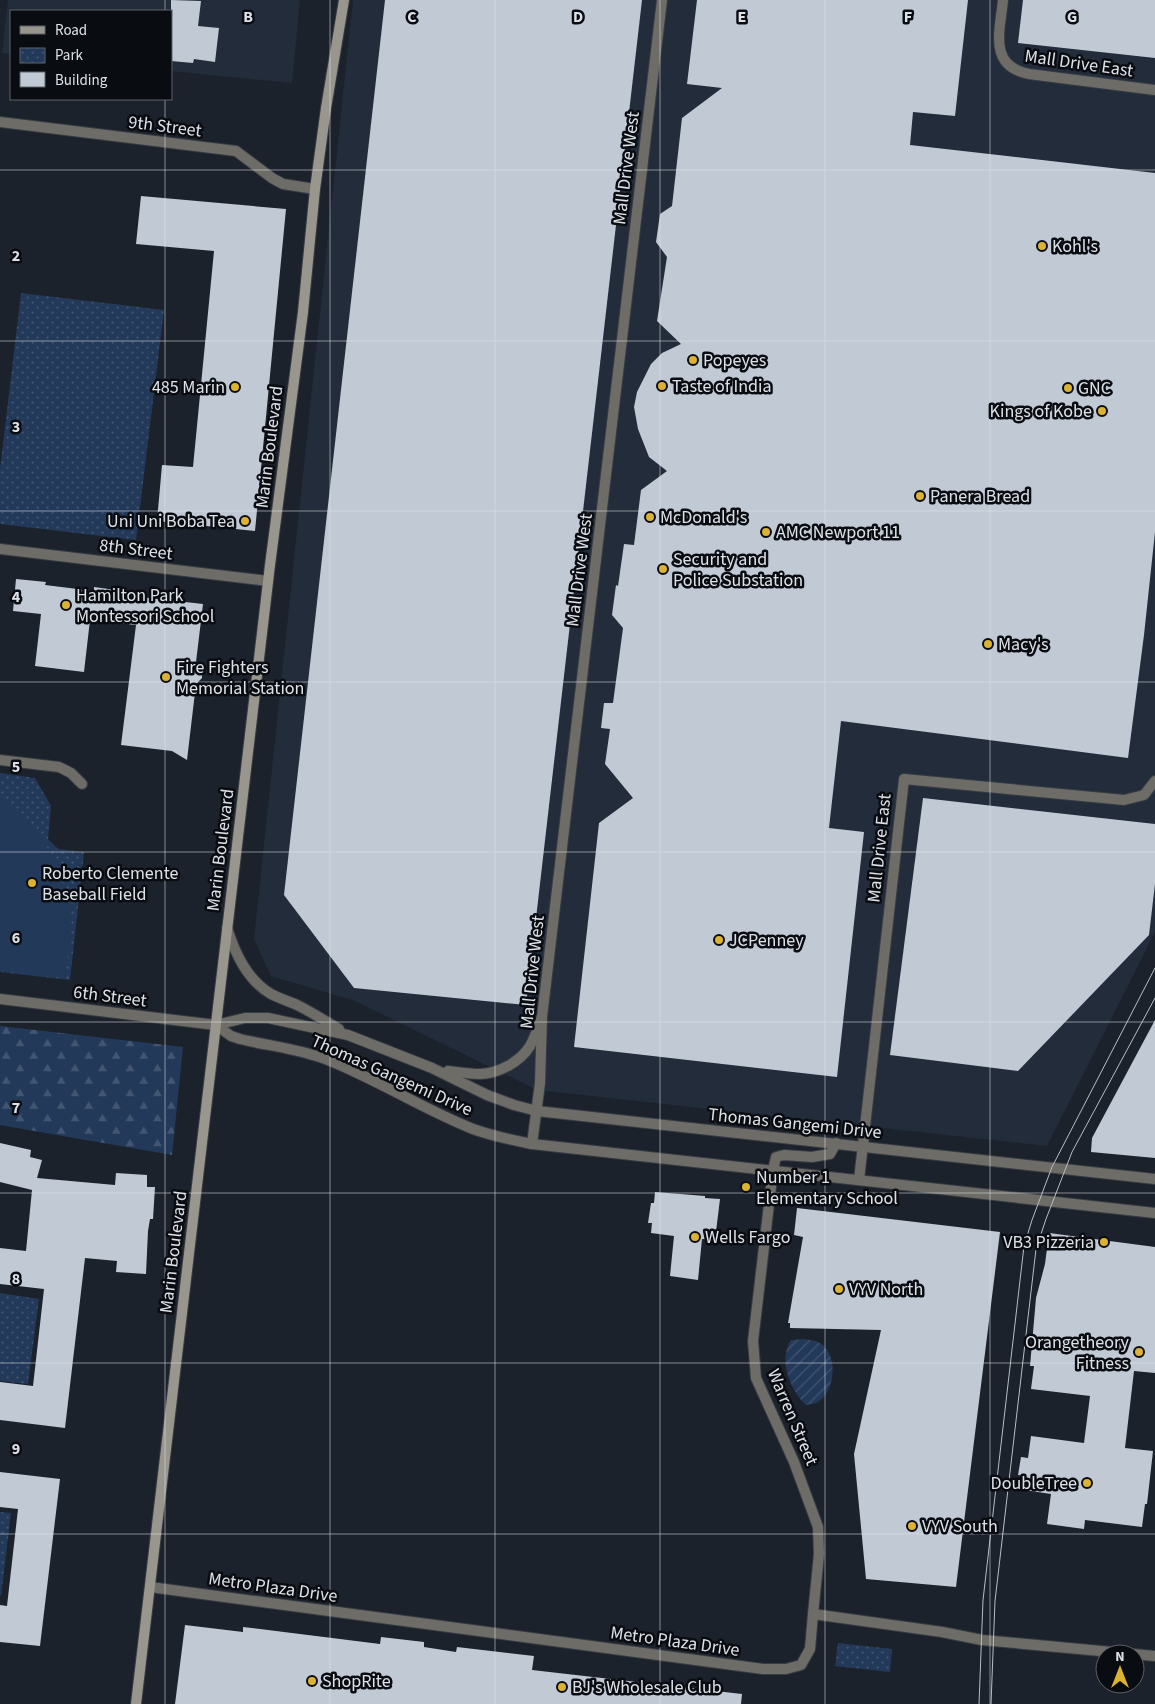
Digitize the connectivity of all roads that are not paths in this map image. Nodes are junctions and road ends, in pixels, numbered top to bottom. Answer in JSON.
{"nodes":[{"id":1,"x":344,"y":0,"type":"edge"},
{"id":2,"x":662,"y":0,"type":"edge"},
{"id":3,"x":1003,"y":0,"type":"edge"},
{"id":4,"x":1155,"y":90,"type":"edge"},
{"id":5,"x":0,"y":122,"type":"edge"},
{"id":6,"x":315,"y":189,"type":"junction"},
{"id":7,"x":0,"y":549,"type":"edge"},
{"id":8,"x":268,"y":581,"type":"junction"},
{"id":9,"x":0,"y":760,"type":"edge"},
{"id":10,"x":1155,"y":782,"type":"edge"},
{"id":11,"x":82,"y":784,"type":"dead end"},
{"id":12,"x":227,"y":928,"type":"junction"},
{"id":13,"x":0,"y":1000,"type":"edge"},
{"id":14,"x":542,"y":1017,"type":"junction"},
{"id":15,"x":216,"y":1025,"type":"junction"},
{"id":16,"x":348,"y":1035,"type":"junction"},
{"id":17,"x":432,"y":1068,"type":"junction"},
{"id":18,"x":537,"y":1111,"type":"junction"},
{"id":19,"x":532,"y":1144,"type":"junction"},
{"id":20,"x":836,"y":1144,"type":"junction"},
{"id":21,"x":863,"y":1147,"type":"junction"},
{"id":22,"x":773,"y":1170,"type":"junction"},
{"id":23,"x":859,"y":1180,"type":"junction"},
{"id":24,"x":1155,"y":1180,"type":"edge"},
{"id":25,"x":1155,"y":1213,"type":"edge"},
{"id":26,"x":150,"y":1587,"type":"junction"},
{"id":27,"x":813,"y":1614,"type":"junction"},
{"id":28,"x":1155,"y":1656,"type":"edge"},
{"id":29,"x":136,"y":1704,"type":"edge"}],
"edges":[{"from":1,"to":6,"type":"main road","name":"Marin Boulevard"},
{"from":2,"to":14,"type":"street","name":"Mall Drive West"},
{"from":3,"to":4,"type":"street","name":"Mall Drive East"},
{"from":5,"to":6,"type":"street","name":"9th Street"},
{"from":6,"to":8,"type":"main road","name":"Marin Boulevard"},
{"from":7,"to":8,"type":"street","name":"8th Street"},
{"from":8,"to":12,"type":"main road","name":"Marin Boulevard"},
{"from":9,"to":11,"type":"street"},
{"from":10,"to":21,"type":"street","name":"Mall Drive East"},
{"from":12,"to":15,"type":"main road","name":"Marin Boulevard"},
{"from":12,"to":16,"type":"street"},
{"from":13,"to":15,"type":"street","name":"6th Street"},
{"from":14,"to":17,"type":"street"},
{"from":14,"to":18,"type":"street","name":"Mall Drive West"},
{"from":15,"to":16,"type":"street","name":"Thomas Gangemi Drive"},
{"from":15,"to":19,"type":"street","name":"Thomas Gangemi Drive"},
{"from":15,"to":26,"type":"main road","name":"Marin Boulevard"},
{"from":16,"to":17,"type":"street","name":"Thomas Gangemi Drive"},
{"from":17,"to":18,"type":"street","name":"Thomas Gangemi Drive"},
{"from":18,"to":19,"type":"street","name":"Mall Drive West"},
{"from":18,"to":20,"type":"street","name":"Thomas Gangemi Drive"},
{"from":19,"to":22,"type":"street","name":"Thomas Gangemi Drive"},
{"from":20,"to":21,"type":"street","name":"Thomas Gangemi Drive"},
{"from":20,"to":22,"type":"street"},
{"from":21,"to":23,"type":"street","name":"Mall Drive East"},
{"from":21,"to":24,"type":"street","name":"Thomas Gangemi Drive"},
{"from":22,"to":23,"type":"street","name":"Thomas Gangemi Drive"},
{"from":22,"to":27,"type":"street","name":"Warren Street"},
{"from":23,"to":25,"type":"street","name":"Thomas Gangemi Drive"},
{"from":26,"to":27,"type":"street","name":"Metro Plaza Drive"},
{"from":26,"to":29,"type":"main road","name":"Marin Boulevard"},
{"from":27,"to":28,"type":"street"}]}
